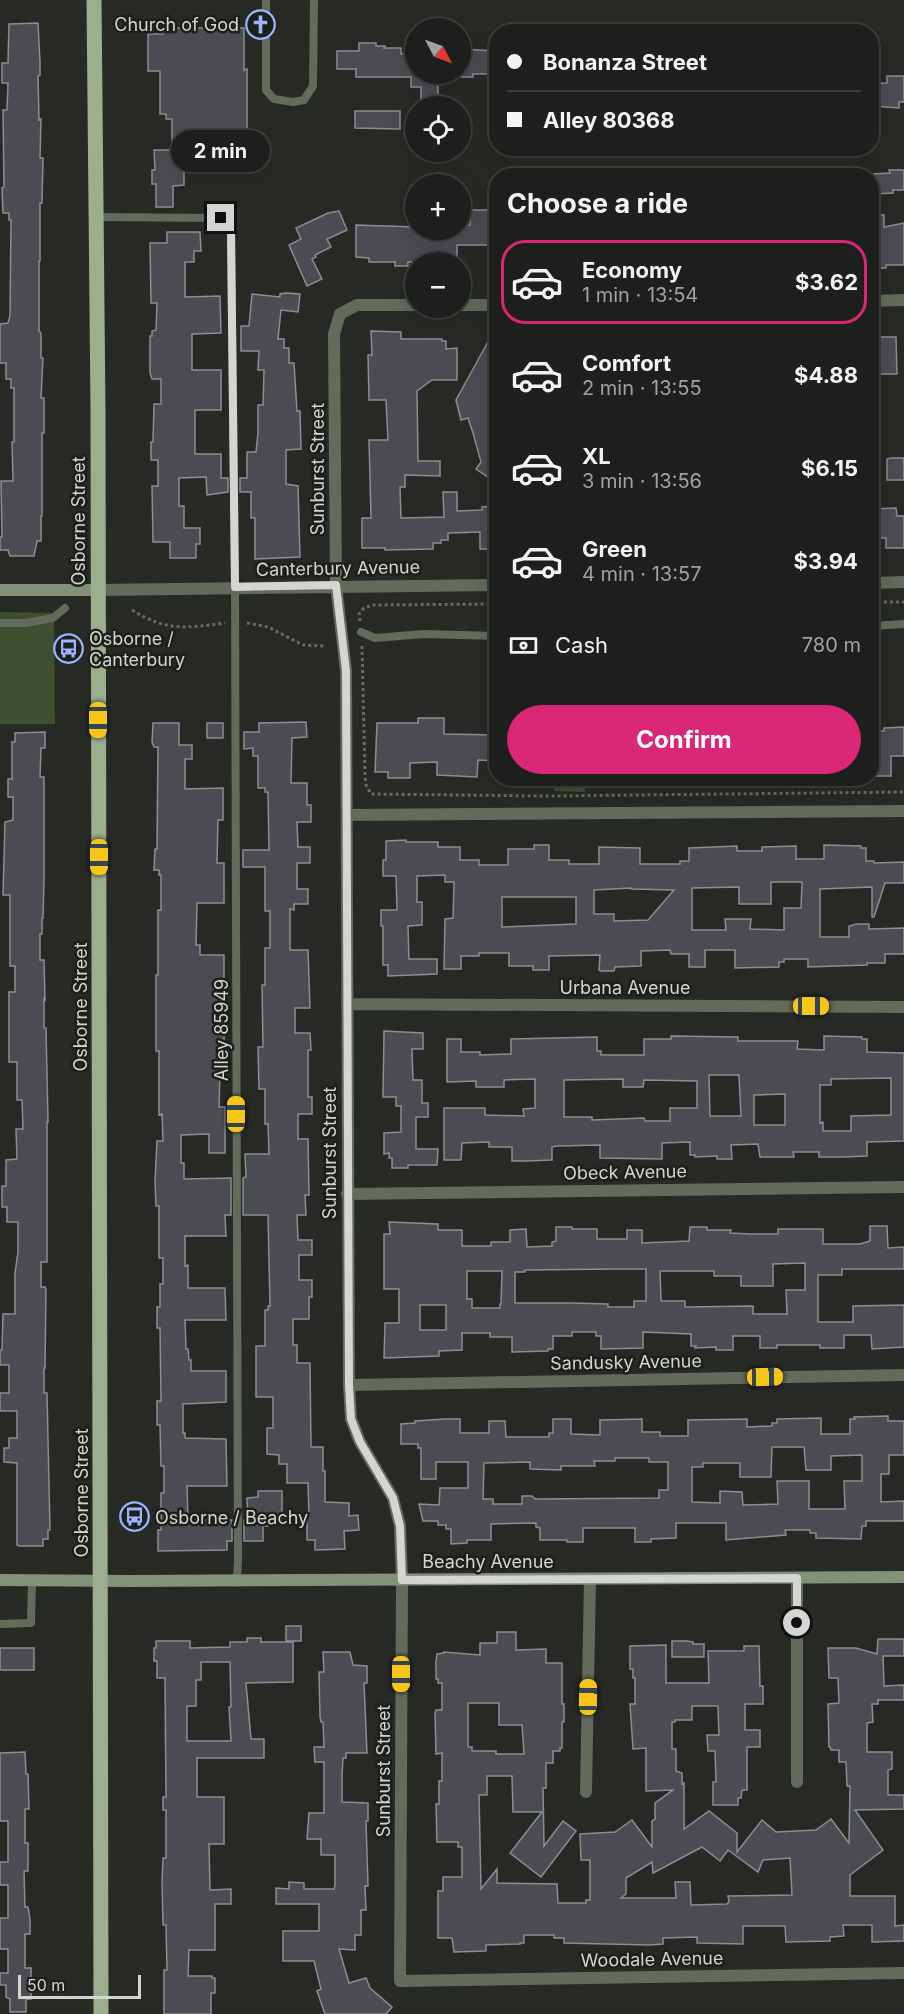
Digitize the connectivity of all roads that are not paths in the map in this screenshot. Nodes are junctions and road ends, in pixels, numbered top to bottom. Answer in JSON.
{"nodes":[{"id":1,"x":94,"y":0,"type":"edge"},
{"id":2,"x":266,"y":0,"type":"edge"},
{"id":3,"x":314,"y":0,"type":"edge"},
{"id":4,"x":95,"y":217,"type":"junction"},
{"id":5,"x":904,"y":300,"type":"edge"},
{"id":6,"x":879,"y":301,"type":"edge"},
{"id":7,"x":405,"y":305,"type":"edge"},
{"id":8,"x":471,"y":305,"type":"edge"},
{"id":9,"x":489,"y":305,"type":"edge"},
{"id":10,"x":904,"y":582,"type":"edge"},
{"id":11,"x":879,"y":583,"type":"edge"},
{"id":12,"x":336,"y":585,"type":"junction"},
{"id":13,"x":489,"y":585,"type":"edge"},
{"id":14,"x":235,"y":587,"type":"junction"},
{"id":15,"x":0,"y":590,"type":"edge"},
{"id":16,"x":98,"y":590,"type":"junction"},
{"id":17,"x":65,"y":608,"type":"dead end"},
{"id":18,"x":0,"y":623,"type":"edge"},
{"id":19,"x":904,"y":624,"type":"edge"},
{"id":20,"x":879,"y":626,"type":"edge"},
{"id":21,"x":361,"y":632,"type":"road end"},
{"id":22,"x":489,"y":636,"type":"edge"},
{"id":23,"x":904,"y":811,"type":"edge"},
{"id":24,"x":348,"y":815,"type":"junction"},
{"id":25,"x":347,"y":1004,"type":"junction"},
{"id":26,"x":904,"y":1007,"type":"edge"},
{"id":27,"x":904,"y":1187,"type":"edge"},
{"id":28,"x":347,"y":1194,"type":"junction"},
{"id":29,"x":904,"y":1375,"type":"edge"},
{"id":30,"x":349,"y":1385,"type":"junction"},
{"id":31,"x":904,"y":1577,"type":"edge"},
{"id":32,"x":797,"y":1578,"type":"junction"},
{"id":33,"x":590,"y":1579,"type":"junction"},
{"id":34,"x":0,"y":1580,"type":"edge"},
{"id":35,"x":32,"y":1580,"type":"junction"},
{"id":36,"x":402,"y":1580,"type":"junction"},
{"id":37,"x":100,"y":1581,"type":"junction"},
{"id":38,"x":237,"y":1581,"type":"junction"},
{"id":39,"x":0,"y":1624,"type":"edge"},
{"id":40,"x":797,"y":1782,"type":"dead end"},
{"id":41,"x":586,"y":1792,"type":"dead end"},
{"id":42,"x":904,"y":1973,"type":"edge"},
{"id":43,"x":400,"y":1982,"type":"joint"},
{"id":44,"x":101,"y":2014,"type":"edge"}],
"edges":[{"from":1,"to":4,"type":"main road","name":"Osborne Street"},
{"from":2,"to":3,"type":"lane"},
{"from":4,"to":14,"type":"lane","name":"Alley 85949"},
{"from":4,"to":16,"type":"main road","name":"Osborne Street"},
{"from":5,"to":6,"type":"street"},
{"from":7,"to":12,"type":"street","name":"Sunburst Street"},
{"from":8,"to":9,"type":"street"},
{"from":10,"to":11,"type":"street"},
{"from":12,"to":13,"type":"street","name":"Canterbury Avenue"},
{"from":12,"to":14,"type":"street","name":"Canterbury Avenue"},
{"from":12,"to":24,"type":"street","name":"Sunburst Street"},
{"from":14,"to":16,"type":"street","name":"Canterbury Avenue"},
{"from":14,"to":38,"type":"lane","name":"Alley 85949"},
{"from":15,"to":16,"type":"street","name":"Canterbury Avenue"},
{"from":16,"to":37,"type":"main road","name":"Osborne Street"},
{"from":17,"to":18,"type":"lane"},
{"from":19,"to":20,"type":"lane"},
{"from":21,"to":22,"type":"lane"},
{"from":23,"to":24,"type":"street"},
{"from":24,"to":25,"type":"street","name":"Sunburst Street"},
{"from":25,"to":26,"type":"street","name":"Urbana Avenue"},
{"from":25,"to":28,"type":"street","name":"Sunburst Street"},
{"from":27,"to":28,"type":"street","name":"Obeck Avenue"},
{"from":28,"to":30,"type":"street","name":"Sunburst Street"},
{"from":29,"to":30,"type":"street","name":"Sandusky Avenue"},
{"from":30,"to":36,"type":"street","name":"Sunburst Street"},
{"from":31,"to":32,"type":"street","name":"Beachy Avenue"},
{"from":32,"to":33,"type":"street","name":"Beachy Avenue"},
{"from":32,"to":40,"type":"street"},
{"from":33,"to":36,"type":"street","name":"Beachy Avenue"},
{"from":33,"to":41,"type":"street"},
{"from":34,"to":35,"type":"street","name":"Beachy Avenue"},
{"from":35,"to":37,"type":"street","name":"Beachy Avenue"},
{"from":35,"to":39,"type":"lane"},
{"from":36,"to":38,"type":"street","name":"Beachy Avenue"},
{"from":36,"to":43,"type":"street","name":"Sunburst Street"},
{"from":37,"to":38,"type":"street","name":"Beachy Avenue"},
{"from":37,"to":44,"type":"main road","name":"Osborne Street"},
{"from":42,"to":43,"type":"street","name":"Woodale Avenue"}]}
